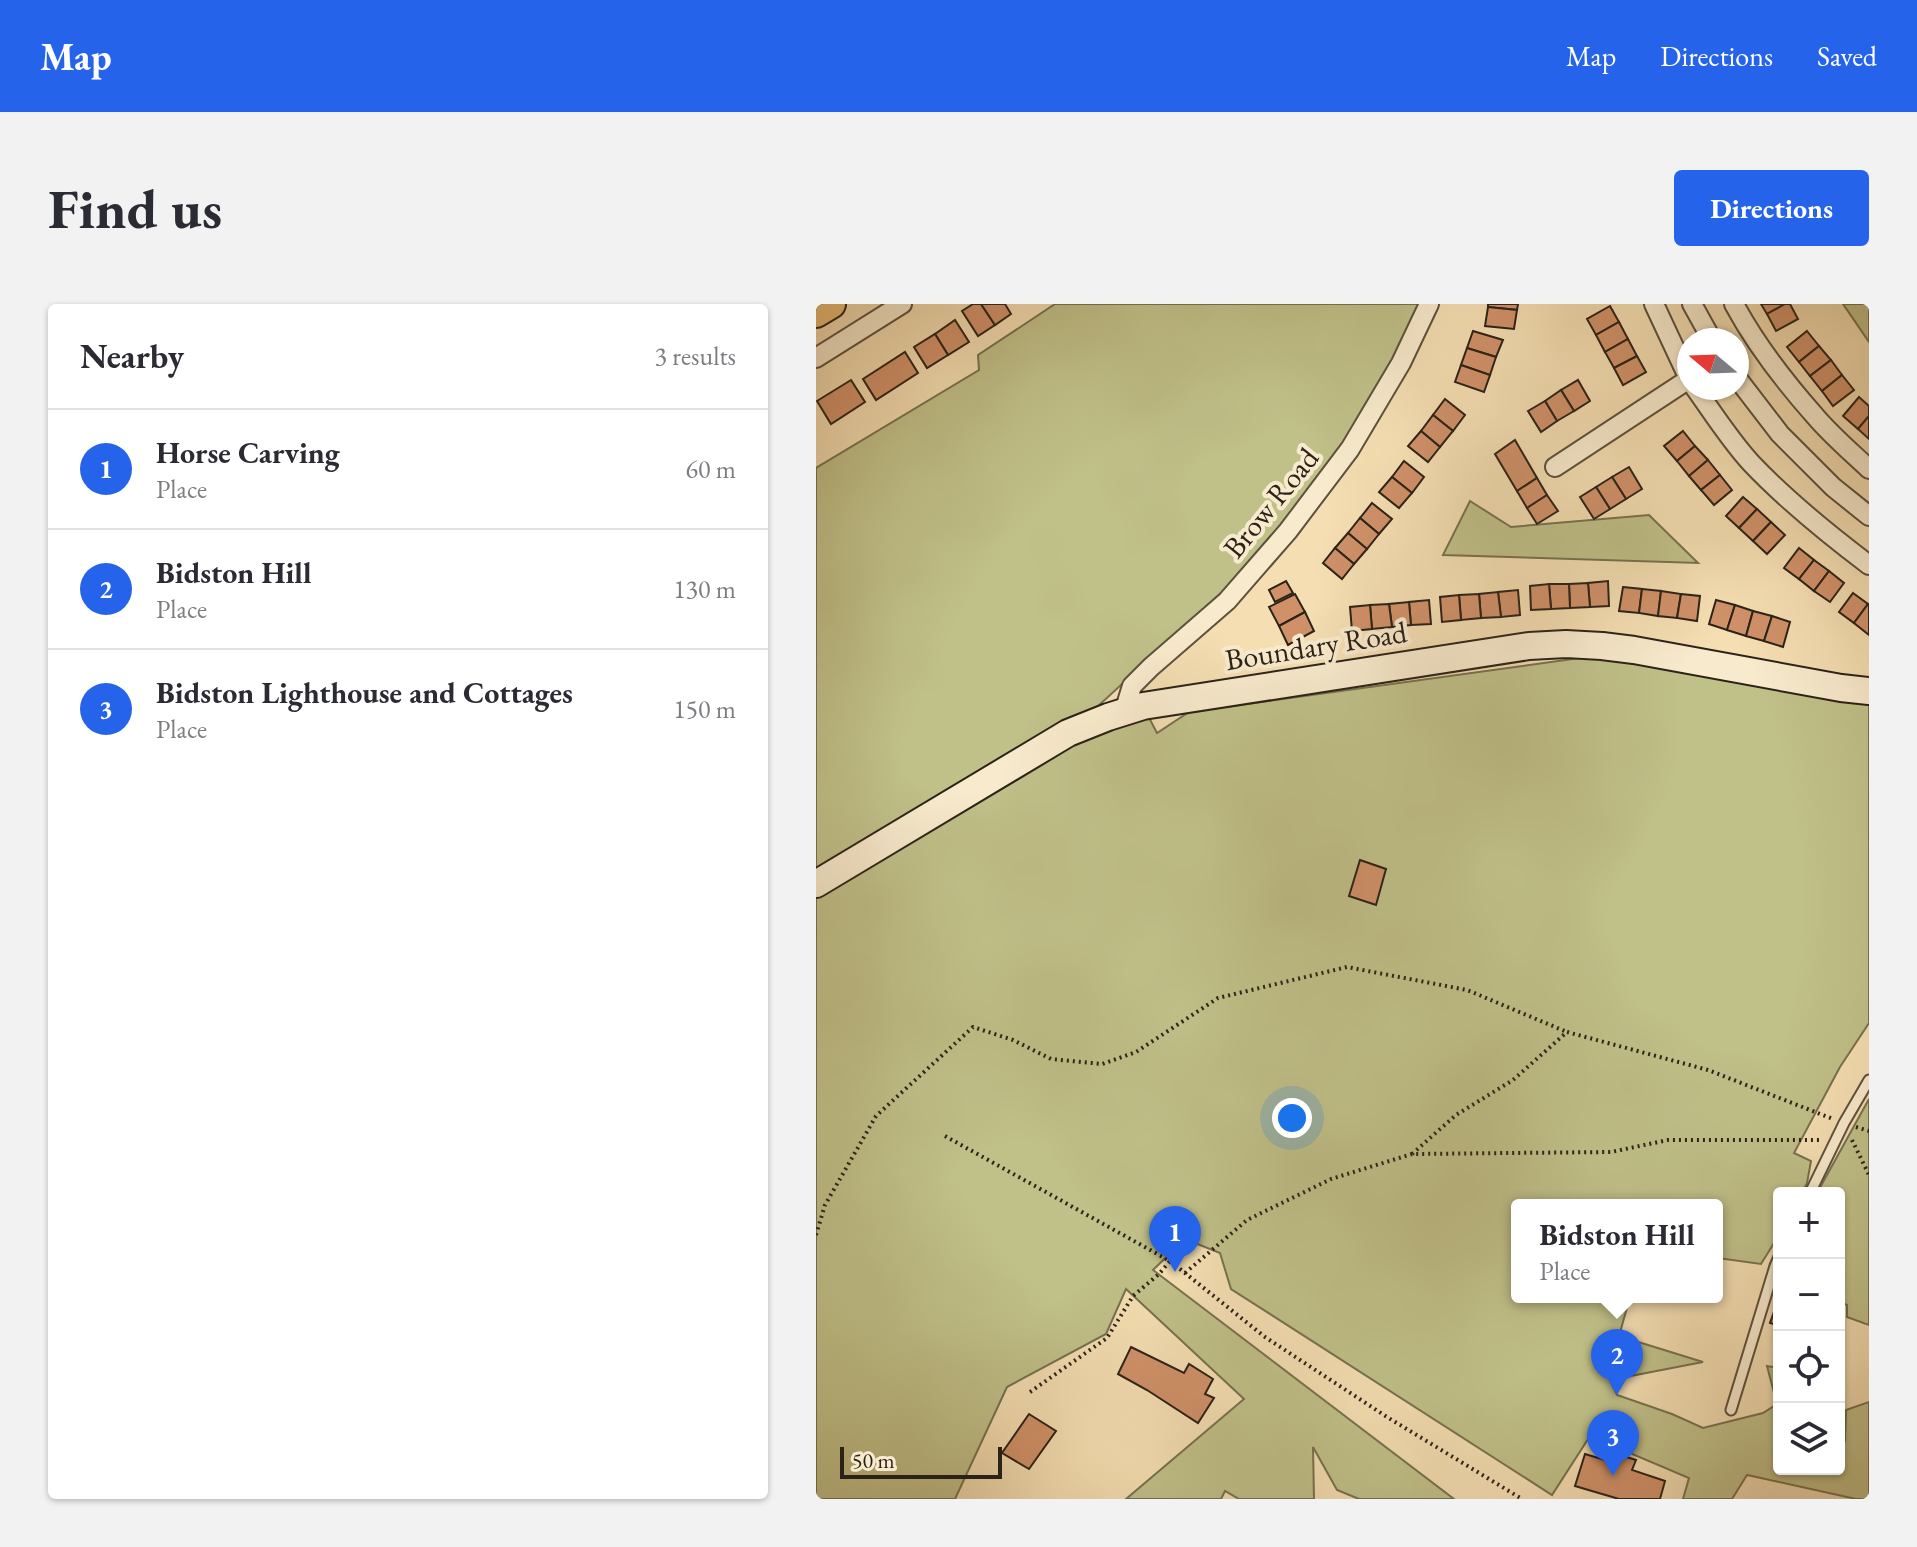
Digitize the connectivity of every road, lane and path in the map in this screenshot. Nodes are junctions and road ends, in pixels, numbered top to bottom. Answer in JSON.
{"nodes":[{"id":1,"x":831,"y":304,"type":"edge"},
{"id":2,"x":902,"y":304,"type":"edge"},
{"id":3,"x":1429,"y":304,"type":"edge"},
{"id":4,"x":1654,"y":304,"type":"edge"},
{"id":5,"x":1692,"y":304,"type":"edge"},
{"id":6,"x":1734,"y":304,"type":"edge"},
{"id":7,"x":816,"y":313,"type":"edge"},
{"id":8,"x":1705,"y":328,"type":"edge"},
{"id":9,"x":1677,"y":353,"type":"edge"},
{"id":10,"x":816,"y":358,"type":"edge"},
{"id":11,"x":1677,"y":387,"type":"edge"},
{"id":12,"x":1749,"y":394,"type":"edge"},
{"id":13,"x":1704,"y":400,"type":"edge"},
{"id":14,"x":1555,"y":467,"type":"dead end"},
{"id":15,"x":1869,"y":469,"type":"edge"},
{"id":16,"x":1869,"y":516,"type":"edge"},
{"id":17,"x":1869,"y":565,"type":"edge"},
{"id":18,"x":1869,"y":691,"type":"edge"},
{"id":19,"x":1124,"y":712,"type":"junction"},
{"id":20,"x":816,"y":884,"type":"edge"},
{"id":21,"x":1567,"y":1032,"type":"junction"},
{"id":22,"x":1869,"y":1080,"type":"edge"},
{"id":23,"x":1844,"y":1123,"type":"junction"},
{"id":24,"x":945,"y":1136,"type":"dead end"},
{"id":25,"x":1836,"y":1139,"type":"junction"},
{"id":26,"x":1412,"y":1154,"type":"junction"},
{"id":27,"x":1869,"y":1175,"type":"edge"},
{"id":28,"x":1813,"y":1187,"type":"edge"},
{"id":29,"x":816,"y":1235,"type":"edge"},
{"id":30,"x":1778,"y":1259,"type":"edge"},
{"id":31,"x":1170,"y":1261,"type":"junction"},
{"id":32,"x":1185,"y":1273,"type":"junction"},
{"id":33,"x":1030,"y":1392,"type":"dead end"},
{"id":34,"x":1731,"y":1410,"type":"dead end"},
{"id":35,"x":1522,"y":1499,"type":"edge"}],
"edges":[{"from":1,"to":7,"type":"main road"},
{"from":2,"to":10,"type":"street"},
{"from":3,"to":19,"type":"street","name":"Brow Road"},
{"from":4,"to":9,"type":"street"},
{"from":5,"to":8,"type":"street"},
{"from":6,"to":15,"type":"street"},
{"from":11,"to":14,"type":"street"},
{"from":12,"to":16,"type":"street"},
{"from":13,"to":17,"type":"street"},
{"from":18,"to":19,"type":"main road","name":"Boundary Road"},
{"from":19,"to":20,"type":"main road","name":"Boundary Road"},
{"from":21,"to":23,"type":"path"},
{"from":21,"to":26,"type":"path"},
{"from":21,"to":29,"type":"path"},
{"from":22,"to":23,"type":"lane"},
{"from":23,"to":25,"type":"lane"},
{"from":23,"to":27,"type":"path"},
{"from":24,"to":31,"type":"path"},
{"from":25,"to":26,"type":"path"},
{"from":25,"to":28,"type":"lane"},
{"from":26,"to":32,"type":"path"},
{"from":30,"to":34,"type":"lane"},
{"from":31,"to":32,"type":"path"},
{"from":31,"to":33,"type":"path"},
{"from":32,"to":35,"type":"path"}]}
